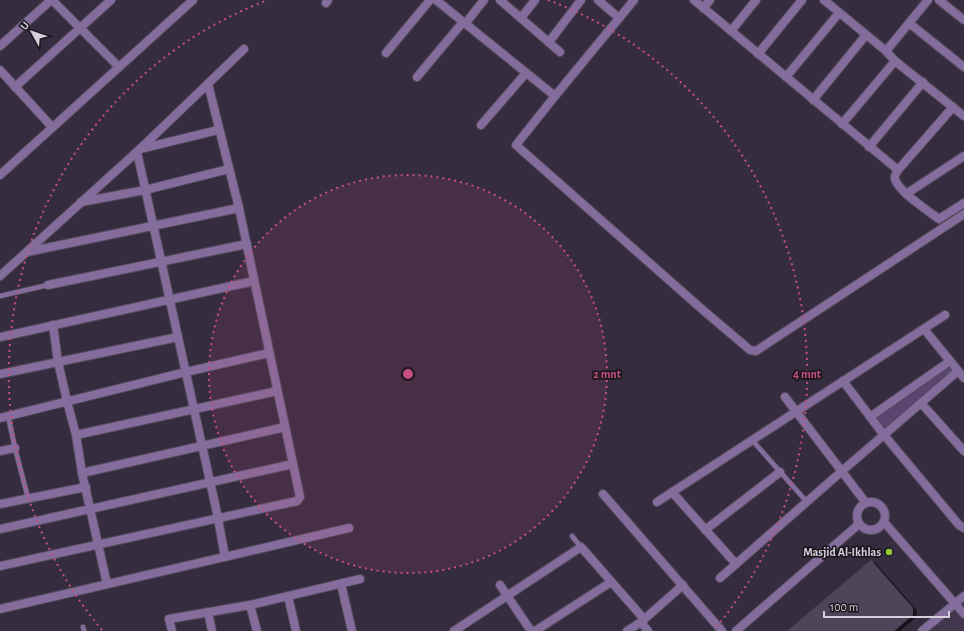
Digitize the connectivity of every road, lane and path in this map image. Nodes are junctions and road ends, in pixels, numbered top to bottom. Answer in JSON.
{"nodes":[{"id":1,"x":52,"y":0,"type":"edge"},
{"id":2,"x":111,"y":0,"type":"edge"},
{"id":3,"x":193,"y":0,"type":"edge"},
{"id":4,"x":430,"y":0,"type":"edge"},
{"id":5,"x":436,"y":0,"type":"edge"},
{"id":6,"x":484,"y":0,"type":"edge"},
{"id":7,"x":500,"y":0,"type":"edge"},
{"id":8,"x":535,"y":0,"type":"edge"},
{"id":9,"x":582,"y":0,"type":"edge"},
{"id":10,"x":598,"y":0,"type":"edge"},
{"id":11,"x":634,"y":0,"type":"edge"},
{"id":12,"x":694,"y":0,"type":"edge"},
{"id":13,"x":710,"y":0,"type":"edge"},
{"id":14,"x":756,"y":0,"type":"edge"},
{"id":15,"x":802,"y":0,"type":"edge"},
{"id":16,"x":928,"y":0,"type":"edge"},
{"id":17,"x":940,"y":0,"type":"edge"},
{"id":18,"x":829,"y":2,"type":"edge"},
{"id":19,"x":703,"y":8,"type":"junction"},
{"id":20,"x":839,"y":13,"type":"junction"},
{"id":21,"x":521,"y":18,"type":"junction"},
{"id":22,"x":619,"y":18,"type":"junction"},
{"id":23,"x":964,"y":20,"type":"edge"},
{"id":24,"x":464,"y":23,"type":"junction"},
{"id":25,"x":909,"y":23,"type":"junction"},
{"id":26,"x":79,"y":28,"type":"junction"},
{"id":27,"x":731,"y":32,"type":"junction"},
{"id":28,"x":866,"y":35,"type":"junction"},
{"id":29,"x":549,"y":42,"type":"junction"},
{"id":30,"x":0,"y":46,"type":"edge"},
{"id":31,"x":244,"y":49,"type":"dead end"},
{"id":32,"x":886,"y":51,"type":"junction"},
{"id":33,"x":560,"y":52,"type":"dead end"},
{"id":34,"x":386,"y":53,"type":"dead end"},
{"id":35,"x":758,"y":54,"type":"junction"},
{"id":36,"x":896,"y":61,"type":"junction"},
{"id":37,"x":119,"y":67,"type":"junction"},
{"id":38,"x":964,"y":67,"type":"edge"},
{"id":39,"x":0,"y":70,"type":"edge"},
{"id":40,"x":526,"y":72,"type":"junction"},
{"id":41,"x":417,"y":77,"type":"dead end"},
{"id":42,"x":786,"y":77,"type":"junction"},
{"id":43,"x":923,"y":82,"type":"junction"},
{"id":44,"x":208,"y":84,"type":"junction"},
{"id":45,"x":15,"y":87,"type":"junction"},
{"id":46,"x":556,"y":96,"type":"junction"},
{"id":47,"x":813,"y":100,"type":"junction"},
{"id":48,"x":953,"y":107,"type":"junction"},
{"id":49,"x":964,"y":116,"type":"edge"},
{"id":50,"x":481,"y":124,"type":"dead end"},
{"id":51,"x":842,"y":124,"type":"junction"},
{"id":52,"x":52,"y":127,"type":"junction"},
{"id":53,"x":218,"y":130,"type":"junction"},
{"id":54,"x":869,"y":147,"type":"junction"},
{"id":55,"x":138,"y":150,"type":"junction"},
{"id":56,"x":964,"y":156,"type":"edge"},
{"id":57,"x":229,"y":169,"type":"junction"},
{"id":58,"x":898,"y":170,"type":"junction"},
{"id":59,"x":0,"y":175,"type":"edge"},
{"id":60,"x":145,"y":190,"type":"junction"},
{"id":61,"x":906,"y":194,"type":"junction"},
{"id":62,"x":80,"y":202,"type":"junction"},
{"id":63,"x":964,"y":203,"type":"edge"},
{"id":64,"x":239,"y":208,"type":"junction"},
{"id":65,"x":964,"y":214,"type":"edge"},
{"id":66,"x":153,"y":226,"type":"junction"},
{"id":67,"x":246,"y":244,"type":"junction"},
{"id":68,"x":26,"y":252,"type":"junction"},
{"id":69,"x":161,"y":262,"type":"junction"},
{"id":70,"x":0,"y":276,"type":"edge"},
{"id":71,"x":254,"y":280,"type":"junction"},
{"id":72,"x":48,"y":285,"type":"joint"},
{"id":73,"x":0,"y":296,"type":"edge"},
{"id":74,"x":170,"y":300,"type":"junction"},
{"id":75,"x":945,"y":315,"type":"dead end"},
{"id":76,"x":53,"y":325,"type":"junction"},
{"id":77,"x":924,"y":330,"type":"junction"},
{"id":78,"x":0,"y":337,"type":"edge"},
{"id":79,"x":178,"y":337,"type":"junction"},
{"id":80,"x":269,"y":353,"type":"junction"},
{"id":81,"x":950,"y":361,"type":"junction"},
{"id":82,"x":58,"y":362,"type":"junction"},
{"id":83,"x":186,"y":372,"type":"junction"},
{"id":84,"x":0,"y":374,"type":"edge"},
{"id":85,"x":961,"y":374,"type":"edge"},
{"id":86,"x":843,"y":381,"type":"junction"},
{"id":87,"x":277,"y":391,"type":"junction"},
{"id":88,"x":785,"y":397,"type":"dead end"},
{"id":89,"x":67,"y":402,"type":"junction"},
{"id":90,"x":921,"y":403,"type":"junction"},
{"id":91,"x":194,"y":409,"type":"junction"},
{"id":92,"x":796,"y":411,"type":"junction"},
{"id":93,"x":4,"y":417,"type":"edge"},
{"id":94,"x":870,"y":417,"type":"junction"},
{"id":95,"x":285,"y":428,"type":"junction"},
{"id":96,"x":76,"y":435,"type":"junction"},
{"id":97,"x":884,"y":435,"type":"junction"},
{"id":98,"x":752,"y":440,"type":"junction"},
{"id":99,"x":202,"y":445,"type":"junction"},
{"id":100,"x":15,"y":448,"type":"junction"},
{"id":101,"x":0,"y":451,"type":"edge"},
{"id":102,"x":964,"y":451,"type":"edge"},
{"id":103,"x":293,"y":464,"type":"junction"},
{"id":104,"x":842,"y":471,"type":"junction"},
{"id":105,"x":82,"y":472,"type":"junction"},
{"id":106,"x":780,"y":472,"type":"junction"},
{"id":107,"x":210,"y":482,"type":"junction"},
{"id":108,"x":86,"y":487,"type":"junction"},
{"id":109,"x":672,"y":492,"type":"junction"},
{"id":110,"x":603,"y":494,"type":"dead end"},
{"id":111,"x":28,"y":498,"type":"junction"},
{"id":112,"x":657,"y":502,"type":"dead end"},
{"id":113,"x":807,"y":502,"type":"junction"},
{"id":114,"x":866,"y":503,"type":"junction"},
{"id":115,"x":0,"y":504,"type":"edge"},
{"id":116,"x":90,"y":509,"type":"junction"},
{"id":117,"x":218,"y":518,"type":"junction"},
{"id":118,"x":884,"y":522,"type":"junction"},
{"id":119,"x":859,"y":524,"type":"junction"},
{"id":120,"x":349,"y":528,"type":"dead end"},
{"id":121,"x":964,"y":528,"type":"edge"},
{"id":122,"x":0,"y":529,"type":"edge"},
{"id":123,"x":706,"y":530,"type":"junction"},
{"id":124,"x":572,"y":536,"type":"dead end"},
{"id":125,"x":98,"y":545,"type":"junction"},
{"id":126,"x":581,"y":547,"type":"junction"},
{"id":127,"x":225,"y":557,"type":"junction"},
{"id":128,"x":736,"y":564,"type":"junction"},
{"id":129,"x":0,"y":566,"type":"edge"},
{"id":130,"x":720,"y":578,"type":"dead end"},
{"id":131,"x":360,"y":579,"type":"dead end"},
{"id":132,"x":611,"y":582,"type":"junction"},
{"id":133,"x":107,"y":584,"type":"junction"},
{"id":134,"x":341,"y":584,"type":"junction"},
{"id":135,"x":500,"y":585,"type":"dead end"},
{"id":136,"x":683,"y":585,"type":"junction"},
{"id":137,"x":288,"y":596,"type":"junction"},
{"id":138,"x":964,"y":596,"type":"edge"},
{"id":139,"x":508,"y":597,"type":"junction"},
{"id":140,"x":955,"y":604,"type":"junction"},
{"id":141,"x":250,"y":605,"type":"junction"},
{"id":142,"x":0,"y":609,"type":"edge"},
{"id":143,"x":208,"y":612,"type":"junction"},
{"id":144,"x":964,"y":614,"type":"edge"},
{"id":145,"x":642,"y":621,"type":"junction"},
{"id":146,"x":172,"y":631,"type":"edge"},
{"id":147,"x":212,"y":631,"type":"edge"},
{"id":148,"x":257,"y":631,"type":"edge"},
{"id":149,"x":296,"y":631,"type":"edge"},
{"id":150,"x":352,"y":631,"type":"edge"},
{"id":151,"x":454,"y":631,"type":"edge"},
{"id":152,"x":531,"y":631,"type":"edge"},
{"id":153,"x":535,"y":631,"type":"edge"},
{"id":154,"x":627,"y":631,"type":"edge"},
{"id":155,"x":648,"y":631,"type":"edge"},
{"id":156,"x":722,"y":631,"type":"edge"},
{"id":157,"x":736,"y":631,"type":"edge"},
{"id":158,"x":922,"y":631,"type":"edge"}],
"edges":[{"from":1,"to":26,"type":"street"},
{"from":1,"to":30,"type":"street"},
{"from":2,"to":26,"type":"street"},
{"from":3,"to":37,"type":"street"},
{"from":4,"to":34,"type":"street"},
{"from":5,"to":24,"type":"street"},
{"from":6,"to":24,"type":"street"},
{"from":7,"to":21,"type":"street"},
{"from":8,"to":21,"type":"street"},
{"from":9,"to":29,"type":"street"},
{"from":10,"to":22,"type":"street"},
{"from":11,"to":22,"type":"street"},
{"from":12,"to":19,"type":"street"},
{"from":13,"to":19,"type":"street"},
{"from":14,"to":27,"type":"street"},
{"from":15,"to":35,"type":"street"},
{"from":16,"to":25,"type":"street"},
{"from":17,"to":23,"type":"street"},
{"from":18,"to":20,"type":"street"},
{"from":19,"to":27,"type":"street"},
{"from":20,"to":28,"type":"street"},
{"from":20,"to":42,"type":"street"},
{"from":21,"to":29,"type":"street"},
{"from":22,"to":46,"type":"street"},
{"from":24,"to":40,"type":"street"},
{"from":24,"to":41,"type":"street"},
{"from":25,"to":32,"type":"street"},
{"from":25,"to":38,"type":"street"},
{"from":26,"to":37,"type":"street"},
{"from":26,"to":45,"type":"street"},
{"from":27,"to":35,"type":"street"},
{"from":28,"to":32,"type":"street"},
{"from":28,"to":47,"type":"street"},
{"from":29,"to":33,"type":"street"},
{"from":31,"to":44,"type":"street"},
{"from":32,"to":36,"type":"street"},
{"from":35,"to":42,"type":"street"},
{"from":36,"to":43,"type":"street"},
{"from":36,"to":51,"type":"street"},
{"from":37,"to":52,"type":"street"},
{"from":39,"to":45,"type":"street"},
{"from":40,"to":46,"type":"street"},
{"from":40,"to":50,"type":"street"},
{"from":42,"to":47,"type":"street"},
{"from":43,"to":48,"type":"street"},
{"from":43,"to":54,"type":"street"},
{"from":44,"to":53,"type":"street"},
{"from":44,"to":55,"type":"street"},
{"from":45,"to":52,"type":"street"},
{"from":46,"to":65,"type":"street"},
{"from":47,"to":51,"type":"street"},
{"from":48,"to":49,"type":"street"},
{"from":48,"to":58,"type":"street"},
{"from":51,"to":54,"type":"street"},
{"from":52,"to":59,"type":"street"},
{"from":53,"to":55,"type":"street"},
{"from":53,"to":57,"type":"street"},
{"from":54,"to":58,"type":"street"},
{"from":55,"to":60,"type":"street"},
{"from":55,"to":62,"type":"street"},
{"from":56,"to":61,"type":"street"},
{"from":57,"to":60,"type":"street"},
{"from":57,"to":64,"type":"street"},
{"from":58,"to":61,"type":"street"},
{"from":60,"to":62,"type":"street"},
{"from":60,"to":66,"type":"street"},
{"from":61,"to":63,"type":"street"},
{"from":62,"to":68,"type":"street"},
{"from":64,"to":66,"type":"street"},
{"from":64,"to":67,"type":"street"},
{"from":66,"to":68,"type":"street"},
{"from":66,"to":69,"type":"street"},
{"from":67,"to":69,"type":"street"},
{"from":67,"to":71,"type":"street"},
{"from":68,"to":70,"type":"street"},
{"from":69,"to":72,"type":"street"},
{"from":69,"to":74,"type":"street"},
{"from":71,"to":74,"type":"street"},
{"from":71,"to":80,"type":"street"},
{"from":72,"to":73,"type":"lane"},
{"from":74,"to":76,"type":"street"},
{"from":74,"to":79,"type":"street"},
{"from":75,"to":77,"type":"street"},
{"from":76,"to":78,"type":"street"},
{"from":76,"to":82,"type":"street"},
{"from":77,"to":81,"type":"street"},
{"from":77,"to":86,"type":"street"},
{"from":79,"to":82,"type":"street"},
{"from":79,"to":83,"type":"street"},
{"from":80,"to":83,"type":"street"},
{"from":80,"to":87,"type":"street"},
{"from":81,"to":85,"type":"street"},
{"from":81,"to":94,"type":"street"},
{"from":82,"to":84,"type":"street"},
{"from":82,"to":89,"type":"street"},
{"from":83,"to":89,"type":"street"},
{"from":83,"to":91,"type":"street"},
{"from":85,"to":90,"type":"street"},
{"from":86,"to":92,"type":"street"},
{"from":86,"to":94,"type":"street"},
{"from":87,"to":91,"type":"street"},
{"from":87,"to":95,"type":"street"},
{"from":88,"to":92,"type":"street"},
{"from":89,"to":93,"type":"street"},
{"from":89,"to":96,"type":"street"},
{"from":90,"to":97,"type":"street"},
{"from":90,"to":102,"type":"street"},
{"from":91,"to":96,"type":"street"},
{"from":91,"to":99,"type":"street"},
{"from":92,"to":98,"type":"street"},
{"from":92,"to":104,"type":"street"},
{"from":93,"to":100,"type":"lane"},
{"from":94,"to":97,"type":"street"},
{"from":95,"to":99,"type":"street"},
{"from":95,"to":103,"type":"street"},
{"from":96,"to":105,"type":"street"},
{"from":97,"to":104,"type":"street"},
{"from":97,"to":121,"type":"street"},
{"from":98,"to":106,"type":"lane"},
{"from":98,"to":109,"type":"street"},
{"from":99,"to":105,"type":"street"},
{"from":99,"to":107,"type":"street"},
{"from":100,"to":101,"type":"street"},
{"from":100,"to":111,"type":"lane"},
{"from":103,"to":107,"type":"street"},
{"from":103,"to":117,"type":"street"},
{"from":104,"to":113,"type":"street"},
{"from":104,"to":114,"type":"street"},
{"from":105,"to":108,"type":"street"},
{"from":106,"to":113,"type":"lane"},
{"from":106,"to":123,"type":"street"},
{"from":107,"to":116,"type":"street"},
{"from":107,"to":117,"type":"street"},
{"from":108,"to":111,"type":"street"},
{"from":108,"to":116,"type":"street"},
{"from":109,"to":112,"type":"street"},
{"from":109,"to":123,"type":"street"},
{"from":110,"to":136,"type":"street"},
{"from":111,"to":115,"type":"street"},
{"from":113,"to":128,"type":"street"},
{"from":114,"to":118,"type":"street"},
{"from":114,"to":119,"type":"street"},
{"from":116,"to":122,"type":"street"},
{"from":116,"to":125,"type":"street"},
{"from":117,"to":125,"type":"street"},
{"from":117,"to":127,"type":"street"},
{"from":118,"to":119,"type":"street"},
{"from":118,"to":140,"type":"street"},
{"from":119,"to":157,"type":"street"},
{"from":120,"to":127,"type":"street"},
{"from":123,"to":128,"type":"street"},
{"from":124,"to":126,"type":"lane"},
{"from":125,"to":129,"type":"street"},
{"from":125,"to":133,"type":"street"},
{"from":126,"to":132,"type":"street"},
{"from":126,"to":139,"type":"street"},
{"from":127,"to":133,"type":"street"},
{"from":128,"to":130,"type":"street"},
{"from":131,"to":134,"type":"street"},
{"from":132,"to":145,"type":"street"},
{"from":132,"to":153,"type":"street"},
{"from":133,"to":142,"type":"street"},
{"from":134,"to":137,"type":"street"},
{"from":134,"to":150,"type":"street"},
{"from":135,"to":139,"type":"street"},
{"from":136,"to":145,"type":"street"},
{"from":136,"to":156,"type":"street"},
{"from":137,"to":141,"type":"street"},
{"from":137,"to":149,"type":"street"},
{"from":138,"to":140,"type":"street"},
{"from":139,"to":151,"type":"street"},
{"from":139,"to":152,"type":"street"},
{"from":140,"to":144,"type":"street"},
{"from":140,"to":158,"type":"street"},
{"from":141,"to":143,"type":"street"},
{"from":141,"to":148,"type":"street"},
{"from":143,"to":146,"type":"street"},
{"from":143,"to":147,"type":"street"},
{"from":145,"to":154,"type":"street"},
{"from":145,"to":155,"type":"street"}]}
